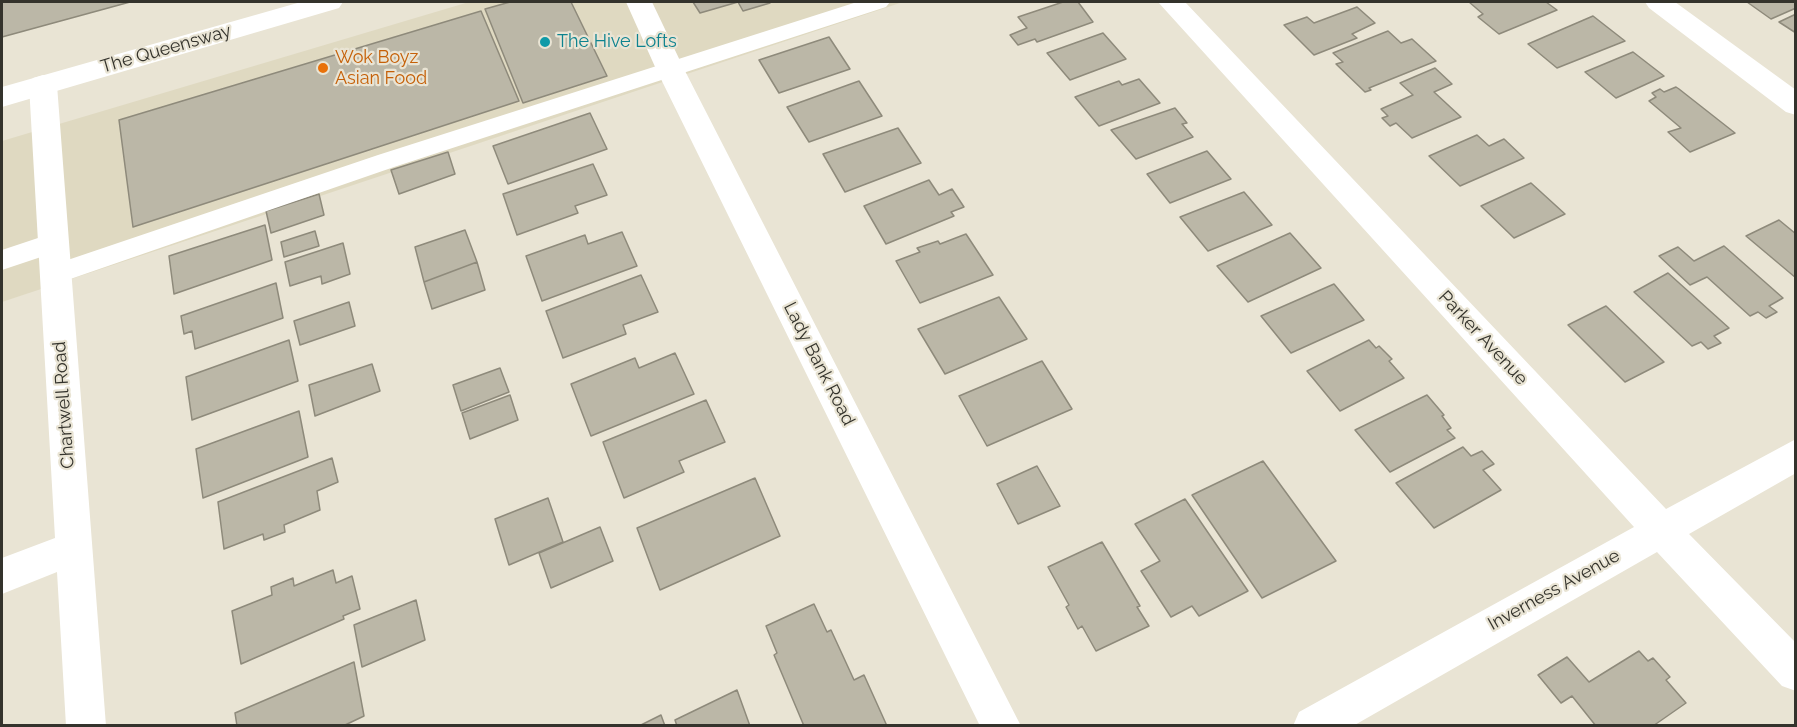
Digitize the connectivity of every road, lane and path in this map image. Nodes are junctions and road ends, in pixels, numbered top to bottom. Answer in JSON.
{"nodes":[{"id":1,"x":330,"y":2,"type":"edge"},
{"id":2,"x":639,"y":2,"type":"edge"},
{"id":3,"x":879,"y":2,"type":"edge"},
{"id":4,"x":1171,"y":2,"type":"edge"},
{"id":5,"x":1658,"y":2,"type":"edge"},
{"id":6,"x":670,"y":69,"type":"junction"},
{"id":7,"x":43,"y":86,"type":"junction"},
{"id":8,"x":2,"y":97,"type":"edge"},
{"id":9,"x":1796,"y":105,"type":"edge"},
{"id":10,"x":54,"y":259,"type":"junction"},
{"id":11,"x":2,"y":260,"type":"edge"},
{"id":12,"x":1796,"y":455,"type":"edge"},
{"id":13,"x":1661,"y":530,"type":"junction"},
{"id":14,"x":74,"y":548,"type":"junction"},
{"id":15,"x":2,"y":576,"type":"edge"},
{"id":16,"x":1796,"y":672,"type":"edge"},
{"id":17,"x":86,"y":726,"type":"edge"},
{"id":18,"x":1001,"y":726,"type":"edge"},
{"id":19,"x":1313,"y":726,"type":"edge"}],
"edges":[{"from":1,"to":7,"type":"street","name":"The Queensway"},
{"from":2,"to":6,"type":"street","name":"Lady Bank Road"},
{"from":3,"to":6,"type":"lane"},
{"from":4,"to":13,"type":"street","name":"Parker Avenue"},
{"from":5,"to":9,"type":"street"},
{"from":6,"to":10,"type":"lane"},
{"from":6,"to":18,"type":"street","name":"Lady Bank Road"},
{"from":7,"to":8,"type":"street","name":"The Queensway"},
{"from":7,"to":10,"type":"street","name":"Chartwell Road"},
{"from":10,"to":11,"type":"lane"},
{"from":10,"to":14,"type":"street","name":"Chartwell Road"},
{"from":12,"to":13,"type":"street","name":"Inverness Avenue"},
{"from":13,"to":16,"type":"street","name":"Parker Avenue"},
{"from":13,"to":19,"type":"street","name":"Inverness Avenue"},
{"from":14,"to":15,"type":"street"},
{"from":14,"to":17,"type":"street","name":"Chartwell Road"}]}
